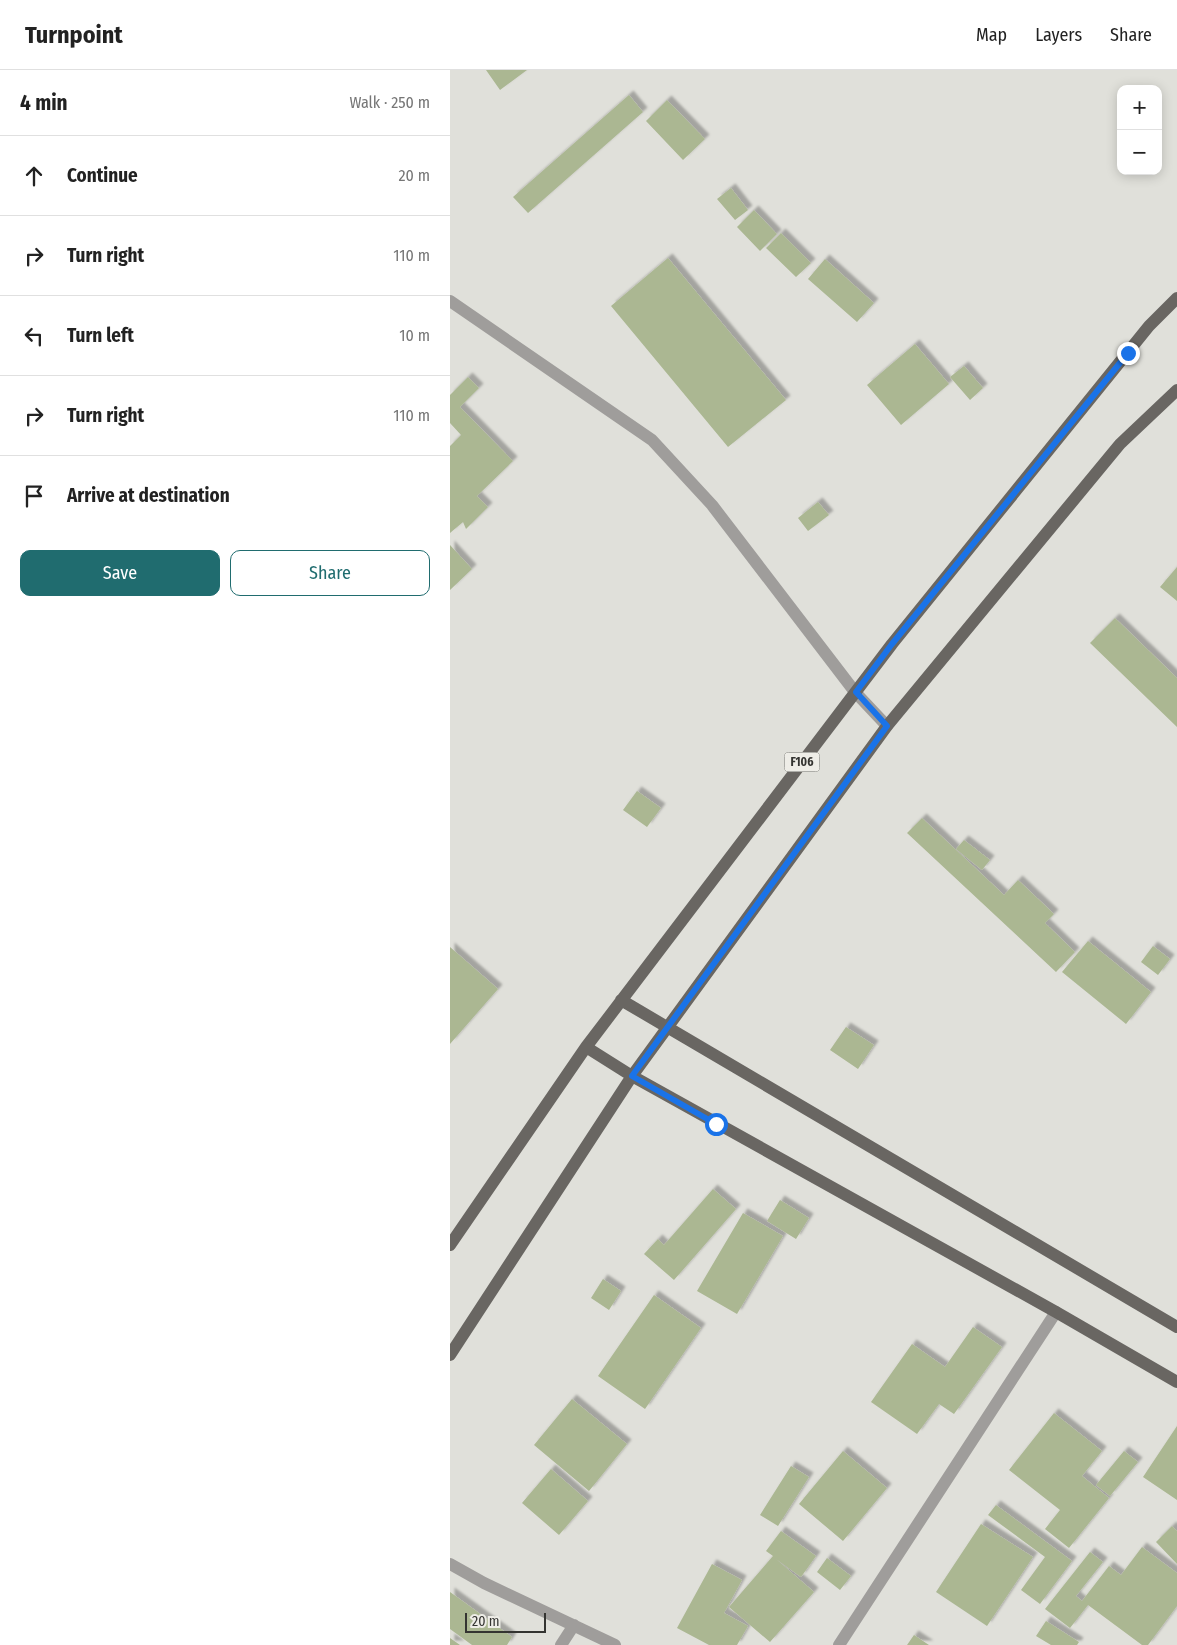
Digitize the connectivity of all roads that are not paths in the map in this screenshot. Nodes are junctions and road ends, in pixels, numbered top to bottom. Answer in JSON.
{"nodes":[{"id":1,"x":1177,"y":298,"type":"edge"},
{"id":2,"x":450,"y":300,"type":"edge"},
{"id":3,"x":1177,"y":390,"type":"edge"},
{"id":4,"x":856,"y":692,"type":"junction"},
{"id":5,"x":887,"y":726,"type":"junction"},
{"id":6,"x":621,"y":1000,"type":"junction"},
{"id":7,"x":667,"y":1027,"type":"junction"},
{"id":8,"x":586,"y":1047,"type":"junction"},
{"id":9,"x":632,"y":1076,"type":"junction"},
{"id":10,"x":450,"y":1245,"type":"edge"},
{"id":11,"x":1056,"y":1312,"type":"junction"},
{"id":12,"x":1177,"y":1327,"type":"edge"},
{"id":13,"x":450,"y":1355,"type":"edge"},
{"id":14,"x":1177,"y":1382,"type":"edge"},
{"id":15,"x":450,"y":1564,"type":"edge"},
{"id":16,"x":574,"y":1626,"type":"junction"},
{"id":17,"x":560,"y":1645,"type":"edge"},
{"id":18,"x":615,"y":1645,"type":"edge"},
{"id":19,"x":839,"y":1645,"type":"edge"}],
"edges":[{"from":1,"to":4,"type":"main road","number":"F106"},
{"from":2,"to":4,"type":"street"},
{"from":3,"to":5,"type":"main road"},
{"from":4,"to":5,"type":"street"},
{"from":4,"to":6,"type":"main road","number":"F106"},
{"from":5,"to":7,"type":"main road"},
{"from":6,"to":7,"type":"main road"},
{"from":6,"to":8,"type":"main road","number":"F106"},
{"from":7,"to":9,"type":"main road"},
{"from":7,"to":12,"type":"main road"},
{"from":8,"to":9,"type":"main road"},
{"from":8,"to":10,"type":"main road","number":"F106"},
{"from":9,"to":11,"type":"main road"},
{"from":9,"to":13,"type":"main road"},
{"from":11,"to":14,"type":"main road"},
{"from":11,"to":19,"type":"street"},
{"from":15,"to":16,"type":"street"},
{"from":16,"to":17,"type":"street"},
{"from":16,"to":18,"type":"street"}]}
